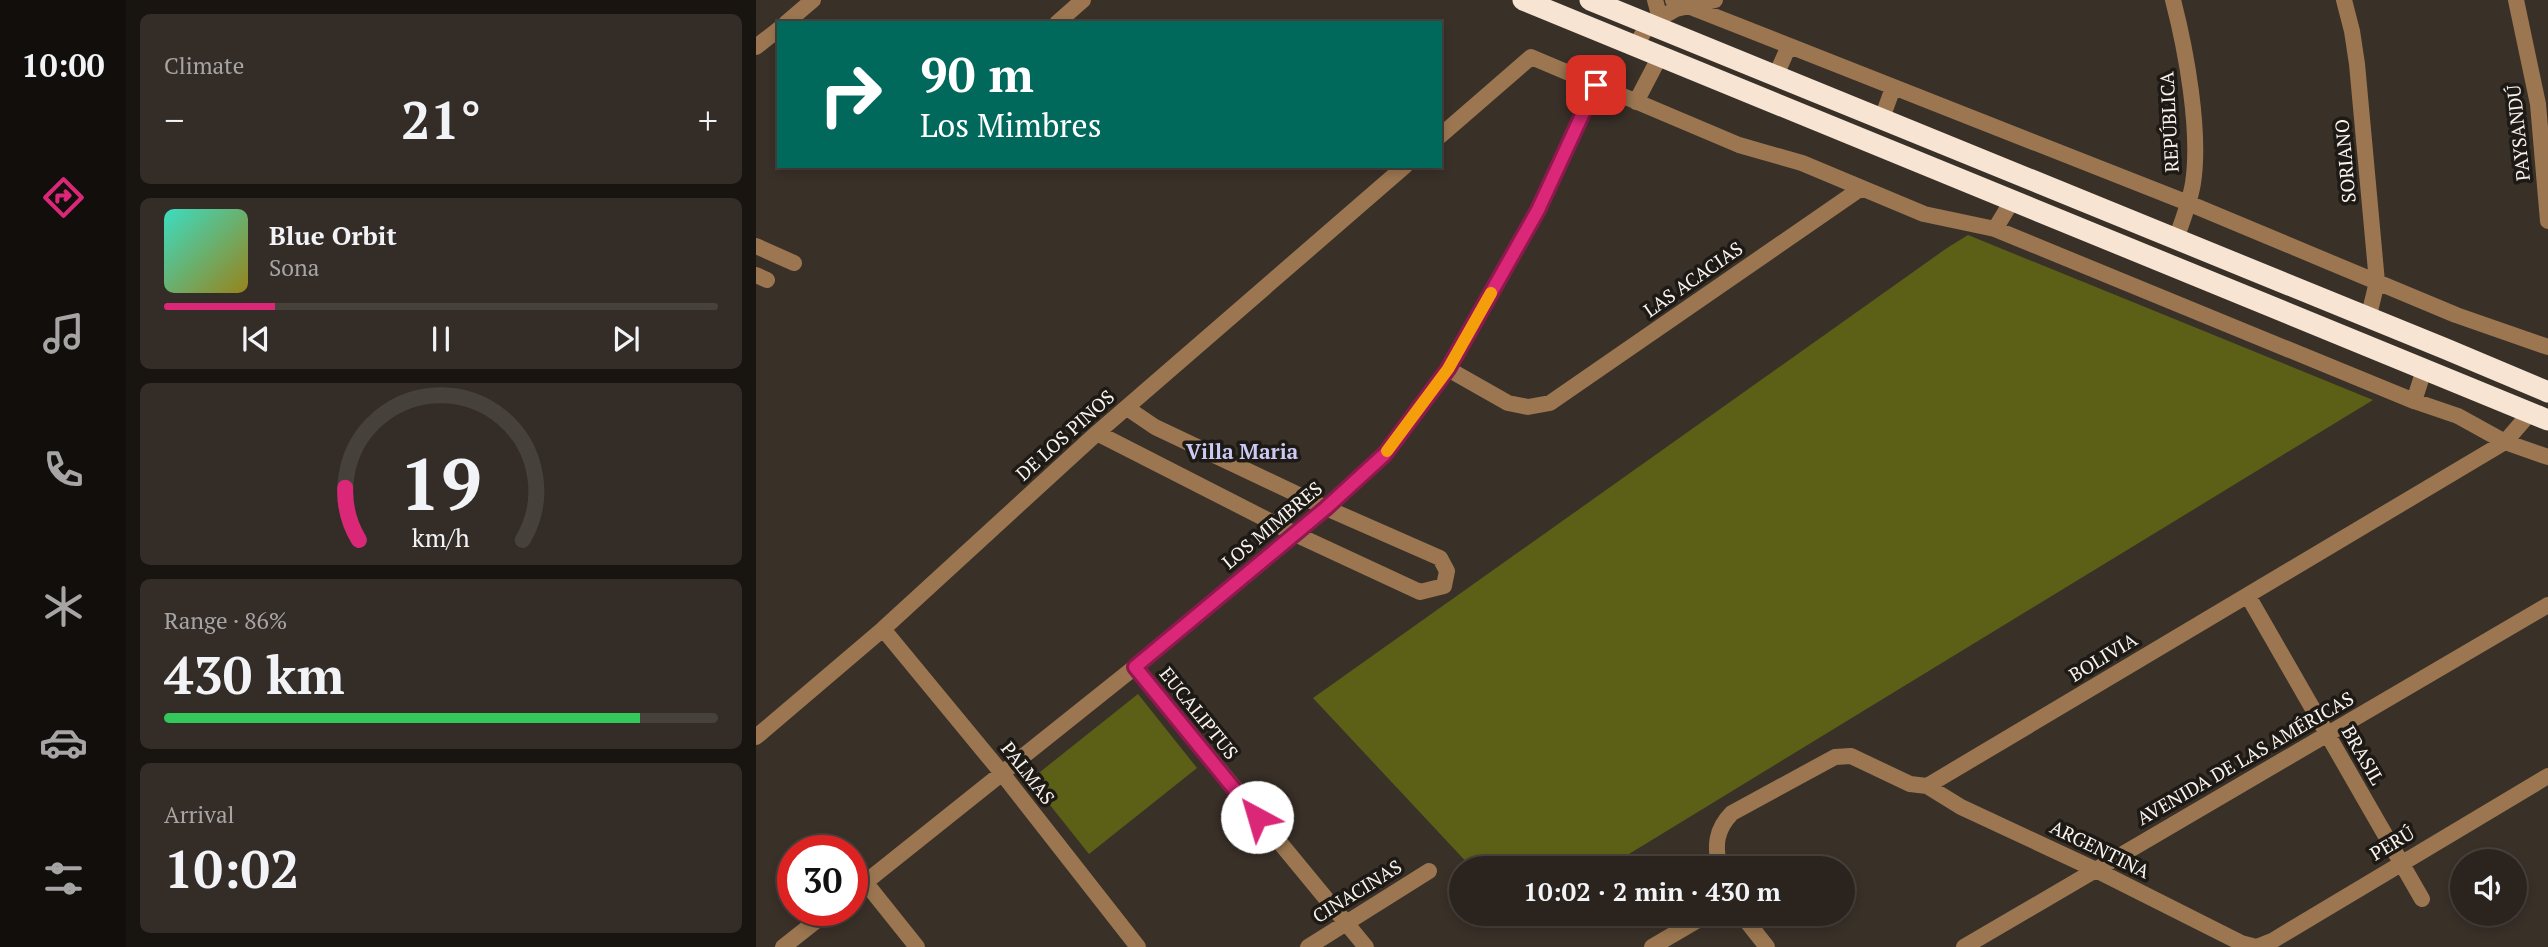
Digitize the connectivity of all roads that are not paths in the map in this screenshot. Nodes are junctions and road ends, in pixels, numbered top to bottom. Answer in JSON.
{"nodes":[{"id":1,"x":814,"y":0,"type":"edge"},
{"id":2,"x":1083,"y":0,"type":"edge"},
{"id":3,"x":1523,"y":0,"type":"edge"},
{"id":4,"x":1590,"y":0,"type":"edge"},
{"id":5,"x":1655,"y":0,"type":"edge"},
{"id":6,"x":1715,"y":0,"type":"edge"},
{"id":7,"x":2173,"y":0,"type":"edge"},
{"id":8,"x":2344,"y":0,"type":"edge"},
{"id":9,"x":2516,"y":0,"type":"edge"},
{"id":10,"x":1680,"y":3,"type":"edge"},
{"id":11,"x":788,"y":21,"type":"edge"},
{"id":12,"x":1059,"y":21,"type":"edge"},
{"id":13,"x":1654,"y":21,"type":"junction"},
{"id":14,"x":777,"y":31,"type":"edge"},
{"id":15,"x":1635,"y":46,"type":"junction"},
{"id":16,"x":1789,"y":46,"type":"junction"},
{"id":17,"x":756,"y":47,"type":"edge"},
{"id":18,"x":1660,"y":57,"type":"junction"},
{"id":19,"x":1776,"y":75,"type":"junction"},
{"id":20,"x":1596,"y":85,"type":"junction"},
{"id":21,"x":1893,"y":88,"type":"junction"},
{"id":22,"x":1636,"y":102,"type":"junction"},
{"id":23,"x":1882,"y":118,"type":"junction"},
{"id":24,"x":1442,"y":134,"type":"edge"},
{"id":25,"x":1403,"y":168,"type":"edge"},
{"id":26,"x":1860,"y":189,"type":"junction"},
{"id":27,"x":2012,"y":201,"type":"junction"},
{"id":28,"x":2188,"y":203,"type":"junction"},
{"id":29,"x":2548,"y":221,"type":"edge"},
{"id":30,"x":1995,"y":229,"type":"junction"},
{"id":31,"x":2176,"y":240,"type":"junction"},
{"id":32,"x":756,"y":246,"type":"edge"},
{"id":33,"x":794,"y":263,"type":"dead end"},
{"id":34,"x":2377,"y":282,"type":"junction"},
{"id":35,"x":2368,"y":318,"type":"junction"},
{"id":36,"x":2548,"y":347,"type":"edge"},
{"id":37,"x":1448,"y":369,"type":"junction"},
{"id":38,"x":2424,"y":370,"type":"junction"},
{"id":39,"x":2548,"y":393,"type":"edge"},
{"id":40,"x":2414,"y":401,"type":"junction"},
{"id":41,"x":1127,"y":408,"type":"junction"},
{"id":42,"x":2539,"y":416,"type":"edge"},
{"id":43,"x":1097,"y":433,"type":"junction"},
{"id":44,"x":2505,"y":442,"type":"junction"},
{"id":45,"x":2548,"y":457,"type":"edge"},
{"id":46,"x":1326,"y":508,"type":"junction"},
{"id":47,"x":1295,"y":534,"type":"junction"},
{"id":48,"x":2248,"y":596,"type":"junction"},
{"id":49,"x":2548,"y":605,"type":"edge"},
{"id":50,"x":883,"y":629,"type":"junction"},
{"id":51,"x":1135,"y":667,"type":"junction"},
{"id":52,"x":2328,"y":735,"type":"junction"},
{"id":53,"x":756,"y":737,"type":"edge"},
{"id":54,"x":1001,"y":772,"type":"junction"},
{"id":55,"x":2548,"y":776,"type":"edge"},
{"id":56,"x":1927,"y":786,"type":"junction"},
{"id":57,"x":1717,"y":856,"type":"edge"},
{"id":58,"x":2400,"y":862,"type":"junction"},
{"id":59,"x":2094,"y":869,"type":"junction"},
{"id":60,"x":1429,"y":871,"type":"dead end"},
{"id":61,"x":868,"y":880,"type":"edge"},
{"id":62,"x":868,"y":896,"type":"edge"},
{"id":63,"x":2422,"y":899,"type":"dead end"},
{"id":64,"x":1345,"y":924,"type":"junction"},
{"id":65,"x":810,"y":926,"type":"edge"},
{"id":66,"x":1688,"y":926,"type":"edge"},
{"id":67,"x":1753,"y":926,"type":"edge"},
{"id":68,"x":783,"y":947,"type":"edge"},
{"id":69,"x":917,"y":947,"type":"edge"},
{"id":70,"x":1138,"y":947,"type":"edge"},
{"id":71,"x":1308,"y":947,"type":"edge"},
{"id":72,"x":1366,"y":947,"type":"edge"},
{"id":73,"x":1652,"y":947,"type":"edge"},
{"id":74,"x":1767,"y":947,"type":"edge"},
{"id":75,"x":1964,"y":947,"type":"edge"},
{"id":76,"x":2257,"y":947,"type":"edge"}],
"edges":[{"from":1,"to":11,"type":"street"},
{"from":2,"to":12,"type":"street"},
{"from":3,"to":15,"type":"highway"},
{"from":4,"to":13,"type":"highway"},
{"from":5,"to":13,"type":"street"},
{"from":6,"to":10,"type":"street"},
{"from":7,"to":28,"type":"street","name":"REPÚBLICA"},
{"from":8,"to":34,"type":"street","name":"SORIANO"},
{"from":9,"to":29,"type":"street","name":"PAYSANDÚ"},
{"from":10,"to":13,"type":"street"},
{"from":10,"to":16,"type":"street"},
{"from":13,"to":15,"type":"street"},
{"from":13,"to":19,"type":"highway"},
{"from":14,"to":17,"type":"street"},
{"from":15,"to":18,"type":"highway"},
{"from":16,"to":19,"type":"street"},
{"from":16,"to":21,"type":"street"},
{"from":18,"to":22,"type":"street"},
{"from":18,"to":27,"type":"highway"},
{"from":19,"to":23,"type":"highway"},
{"from":20,"to":22,"type":"street"},
{"from":20,"to":24,"type":"street"},
{"from":20,"to":37,"type":"street","name":"LOS MIMBRES"},
{"from":21,"to":23,"type":"street"},
{"from":21,"to":28,"type":"street"},
{"from":22,"to":26,"type":"street"},
{"from":23,"to":31,"type":"highway"},
{"from":25,"to":41,"type":"street","name":"DE LOS PINOS"},
{"from":26,"to":30,"type":"street"},
{"from":26,"to":37,"type":"street","name":"LAS ACACIAS"},
{"from":27,"to":30,"type":"street"},
{"from":27,"to":38,"type":"highway"},
{"from":28,"to":31,"type":"street","name":"REPÚBLICA"},
{"from":28,"to":34,"type":"street"},
{"from":30,"to":40,"type":"street"},
{"from":31,"to":35,"type":"highway"},
{"from":32,"to":33,"type":"street"},
{"from":34,"to":35,"type":"street","name":"SORIANO"},
{"from":34,"to":36,"type":"street"},
{"from":35,"to":39,"type":"highway"},
{"from":37,"to":46,"type":"street","name":"LOS MIMBRES"},
{"from":38,"to":40,"type":"street"},
{"from":38,"to":42,"type":"highway"},
{"from":40,"to":44,"type":"street"},
{"from":41,"to":43,"type":"street","name":"DE LOS PINOS"},
{"from":41,"to":46,"type":"street"},
{"from":42,"to":44,"type":"street","name":"BOLIVIA"},
{"from":43,"to":47,"type":"street"},
{"from":43,"to":50,"type":"street","name":"DE LOS PINOS"},
{"from":44,"to":45,"type":"street"},
{"from":44,"to":48,"type":"street","name":"BOLIVIA"},
{"from":46,"to":47,"type":"street","name":"LOS MIMBRES"},
{"from":46,"to":47,"type":"street"},
{"from":47,"to":51,"type":"street","name":"LOS MIMBRES"},
{"from":48,"to":52,"type":"street","name":"BRASIL"},
{"from":48,"to":56,"type":"street","name":"BOLIVIA"},
{"from":49,"to":52,"type":"street","name":"AVENIDA DE LAS AMÉRICAS"},
{"from":50,"to":53,"type":"street","name":"DE LOS PINOS"},
{"from":50,"to":54,"type":"street","name":"PALMAS"},
{"from":51,"to":54,"type":"street","name":"LOS MIMBRES"},
{"from":51,"to":64,"type":"street","name":"EUCALIPTUS"},
{"from":52,"to":58,"type":"street","name":"BRASIL"},
{"from":52,"to":59,"type":"street","name":"AVENIDA DE LAS AMÉRICAS"},
{"from":54,"to":61,"type":"street","name":"LOS MIMBRES"},
{"from":54,"to":70,"type":"street","name":"PALMAS"},
{"from":55,"to":58,"type":"street","name":"PERÚ"},
{"from":56,"to":57,"type":"street"},
{"from":56,"to":59,"type":"street","name":"ARGENTINA"},
{"from":58,"to":63,"type":"street","name":"BRASIL"},
{"from":58,"to":76,"type":"street","name":"PERÚ"},
{"from":59,"to":75,"type":"street","name":"AVENIDA DE LAS AMÉRICAS"},
{"from":59,"to":76,"type":"street","name":"ARGENTINA"},
{"from":60,"to":64,"type":"street","name":"CINACINAS"},
{"from":62,"to":69,"type":"street"},
{"from":64,"to":71,"type":"street","name":"CINACINAS"},
{"from":64,"to":72,"type":"street","name":"EUCALIPTUS"},
{"from":65,"to":68,"type":"street"},
{"from":66,"to":73,"type":"street"},
{"from":67,"to":74,"type":"street"}]}
